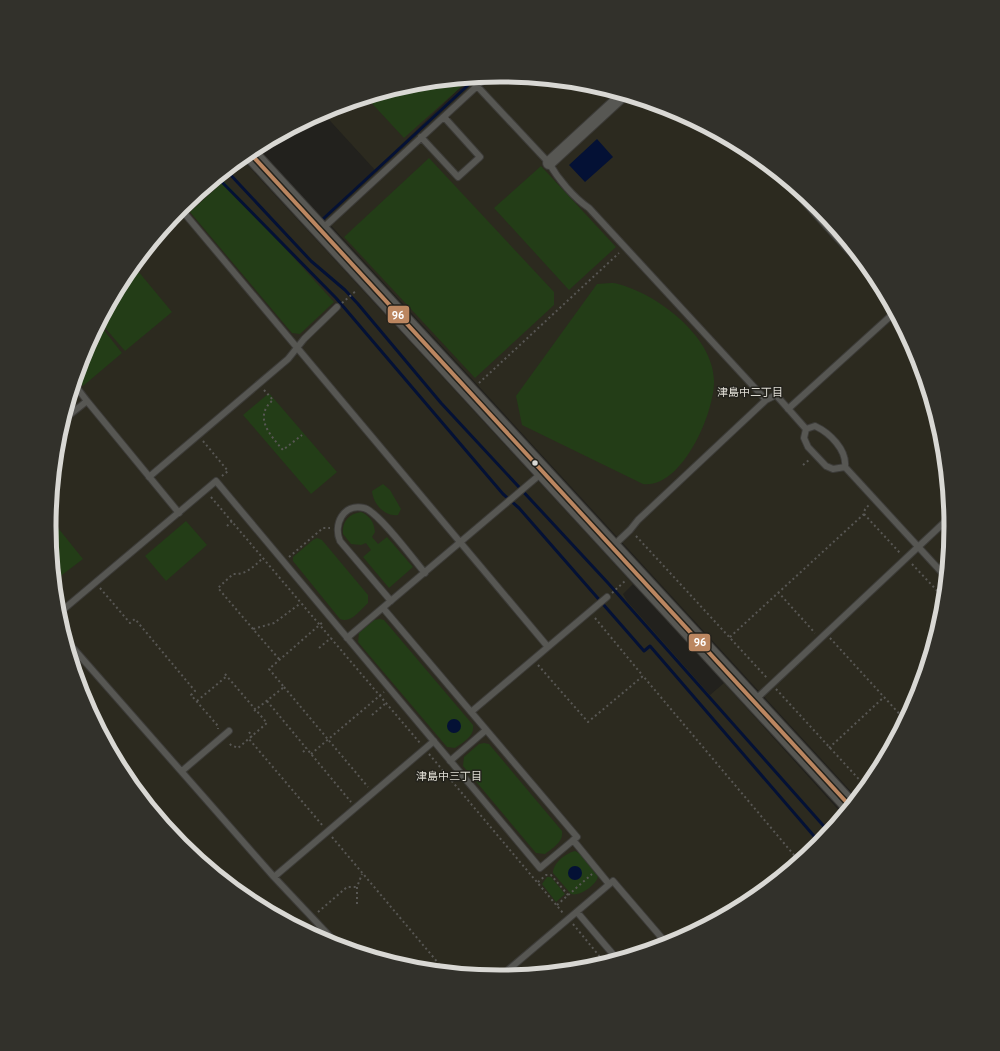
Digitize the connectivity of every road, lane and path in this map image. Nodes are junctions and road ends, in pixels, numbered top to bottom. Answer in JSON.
{"nodes":[{"id":1,"x":481,"y":82,"type":"edge"},
{"id":2,"x":477,"y":86,"type":"junction"},
{"id":3,"x":619,"y":98,"type":"edge"},
{"id":4,"x":444,"y":117,"type":"junction"},
{"id":5,"x":421,"y":137,"type":"junction"},
{"id":6,"x":253,"y":156,"type":"edge"},
{"id":7,"x":549,"y":163,"type":"junction"},
{"id":8,"x":811,"y":209,"type":"edge"},
{"id":9,"x":185,"y":213,"type":"edge"},
{"id":10,"x":321,"y":231,"type":"junction"},
{"id":11,"x":626,"y":247,"type":"junction"},
{"id":12,"x":845,"y":247,"type":"edge"},
{"id":13,"x":354,"y":292,"type":"dead end"},
{"id":14,"x":342,"y":302,"type":"dead end"},
{"id":15,"x":336,"y":307,"type":"dead end"},
{"id":16,"x":891,"y":316,"type":"edge"},
{"id":17,"x":298,"y":346,"type":"junction"},
{"id":18,"x":259,"y":384,"type":"junction"},
{"id":19,"x":78,"y":389,"type":"edge"},
{"id":20,"x":469,"y":392,"type":"junction"},
{"id":21,"x":87,"y":400,"type":"junction"},
{"id":22,"x":766,"y":400,"type":"junction"},
{"id":23,"x":788,"y":409,"type":"junction"},
{"id":24,"x":70,"y":414,"type":"edge"},
{"id":25,"x":806,"y":429,"type":"junction"},
{"id":26,"x":198,"y":435,"type":"junction"},
{"id":27,"x":302,"y":435,"type":"dead end"},
{"id":28,"x":845,"y":467,"type":"junction"},
{"id":29,"x":543,"y":472,"type":"junction"},
{"id":30,"x":149,"y":477,"type":"junction"},
{"id":31,"x":216,"y":481,"type":"junction"},
{"id":32,"x":205,"y":490,"type":"junction"},
{"id":33,"x":875,"y":500,"type":"junction"},
{"id":34,"x":179,"y":513,"type":"junction"},
{"id":35,"x":232,"y":521,"type":"junction"},
{"id":36,"x":944,"y":523,"type":"edge"},
{"id":37,"x":227,"y":526,"type":"dead end"},
{"id":38,"x":337,"y":529,"type":"junction"},
{"id":39,"x":630,"y":530,"type":"junction"},
{"id":40,"x":460,"y":543,"type":"junction"},
{"id":41,"x":612,"y":547,"type":"junction"},
{"id":42,"x":918,"y":547,"type":"junction"},
{"id":43,"x":263,"y":558,"type":"junction"},
{"id":44,"x":284,"y":562,"type":"junction"},
{"id":45,"x":941,"y":572,"type":"edge"},
{"id":46,"x":424,"y":573,"type":"junction"},
{"id":47,"x":96,"y":583,"type":"junction"},
{"id":48,"x":618,"y":588,"type":"dead end"},
{"id":49,"x":778,"y":592,"type":"junction"},
{"id":50,"x":605,"y":599,"type":"joint"},
{"id":51,"x":391,"y":600,"type":"junction"},
{"id":52,"x":301,"y":603,"type":"junction"},
{"id":53,"x":383,"y":608,"type":"junction"},
{"id":54,"x":64,"y":609,"type":"edge"},
{"id":55,"x":589,"y":612,"type":"junction"},
{"id":56,"x":329,"y":617,"type":"junction"},
{"id":57,"x":320,"y":624,"type":"junction"},
{"id":58,"x":253,"y":629,"type":"junction"},
{"id":59,"x":825,"y":633,"type":"junction"},
{"id":60,"x":730,"y":637,"type":"junction"},
{"id":61,"x":331,"y":638,"type":"junction"},
{"id":62,"x":347,"y":638,"type":"junction"},
{"id":63,"x":820,"y":638,"type":"junction"},
{"id":64,"x":548,"y":647,"type":"junction"},
{"id":65,"x":319,"y":648,"type":"dead end"},
{"id":66,"x":74,"y":649,"type":"edge"},
{"id":67,"x":279,"y":659,"type":"junction"},
{"id":68,"x":533,"y":659,"type":"junction"},
{"id":69,"x":643,"y":676,"type":"junction"},
{"id":70,"x":772,"y":684,"type":"junction"},
{"id":71,"x":284,"y":687,"type":"junction"},
{"id":72,"x":389,"y":688,"type":"junction"},
{"id":73,"x":380,"y":696,"type":"junction"},
{"id":74,"x":884,"y":697,"type":"junction"},
{"id":75,"x":267,"y":700,"type":"junction"},
{"id":76,"x":197,"y":701,"type":"junction"},
{"id":77,"x":754,"y":701,"type":"junction"},
{"id":78,"x":386,"y":703,"type":"junction"},
{"id":79,"x":255,"y":710,"type":"junction"},
{"id":80,"x":471,"y":712,"type":"junction"},
{"id":81,"x":372,"y":715,"type":"dead end"},
{"id":82,"x":901,"y":715,"type":"edge"},
{"id":83,"x":486,"y":730,"type":"junction"},
{"id":84,"x":229,"y":731,"type":"dead end"},
{"id":85,"x":249,"y":732,"type":"dead end"},
{"id":86,"x":252,"y":736,"type":"junction"},
{"id":87,"x":223,"y":737,"type":"junction"},
{"id":88,"x":249,"y":739,"type":"junction"},
{"id":89,"x":328,"y":739,"type":"junction"},
{"id":90,"x":434,"y":741,"type":"junction"},
{"id":91,"x":307,"y":748,"type":"junction"},
{"id":92,"x":829,"y":748,"type":"junction"},
{"id":93,"x":425,"y":749,"type":"junction"},
{"id":94,"x":304,"y":752,"type":"dead end"},
{"id":95,"x":312,"y":754,"type":"junction"},
{"id":96,"x":450,"y":761,"type":"junction"},
{"id":97,"x":182,"y":771,"type":"junction"},
{"id":98,"x":862,"y":782,"type":"edge"},
{"id":99,"x":372,"y":793,"type":"junction"},
{"id":100,"x":847,"y":802,"type":"edge"},
{"id":101,"x":356,"y":807,"type":"junction"},
{"id":102,"x":327,"y":831,"type":"junction"},
{"id":103,"x":573,"y":840,"type":"junction"},
{"id":104,"x":796,"y":856,"type":"edge"},
{"id":105,"x":597,"y":870,"type":"junction"},
{"id":106,"x":363,"y":874,"type":"junction"},
{"id":107,"x":274,"y":876,"type":"junction"},
{"id":108,"x":538,"y":882,"type":"junction"},
{"id":109,"x":610,"y":884,"type":"junction"},
{"id":110,"x":357,"y":887,"type":"junction"},
{"id":111,"x":568,"y":895,"type":"junction"},
{"id":112,"x":357,"y":904,"type":"dead end"},
{"id":113,"x":557,"y":905,"type":"junction"},
{"id":114,"x":577,"y":912,"type":"junction"},
{"id":115,"x":312,"y":917,"type":"junction"},
{"id":116,"x":569,"y":919,"type":"junction"},
{"id":117,"x":329,"y":936,"type":"edge"},
{"id":118,"x":663,"y":939,"type":"edge"},
{"id":119,"x":613,"y":954,"type":"edge"},
{"id":120,"x":602,"y":957,"type":"edge"},
{"id":121,"x":441,"y":966,"type":"edge"},
{"id":122,"x":509,"y":970,"type":"edge"}],
"edges":[{"from":1,"to":2,"type":"lane"},
{"from":2,"to":4,"type":"lane"},
{"from":2,"to":7,"type":"lane"},
{"from":3,"to":7,"type":"street"},
{"from":4,"to":5,"type":"lane"},
{"from":4,"to":5,"type":"lane"},
{"from":5,"to":10,"type":"lane"},
{"from":6,"to":10,"type":"street"},
{"from":7,"to":11,"type":"lane"},
{"from":8,"to":12,"type":"lane"},
{"from":9,"to":17,"type":"lane"},
{"from":10,"to":20,"type":"street"},
{"from":11,"to":20,"type":"path"},
{"from":11,"to":22,"type":"lane"},
{"from":13,"to":14,"type":"path"},
{"from":15,"to":17,"type":"lane"},
{"from":16,"to":23,"type":"lane"},
{"from":17,"to":18,"type":"lane"},
{"from":17,"to":40,"type":"lane"},
{"from":18,"to":26,"type":"lane"},
{"from":18,"to":27,"type":"path"},
{"from":19,"to":21,"type":"lane"},
{"from":20,"to":29,"type":"street"},
{"from":21,"to":24,"type":"lane"},
{"from":21,"to":30,"type":"lane"},
{"from":22,"to":23,"type":"lane"},
{"from":22,"to":39,"type":"lane"},
{"from":23,"to":25,"type":"lane"},
{"from":25,"to":28,"type":"lane"},
{"from":25,"to":28,"type":"lane"},
{"from":26,"to":30,"type":"lane"},
{"from":26,"to":31,"type":"path"},
{"from":28,"to":33,"type":"lane"},
{"from":29,"to":40,"type":"lane"},
{"from":29,"to":41,"type":"street"},
{"from":30,"to":34,"type":"lane"},
{"from":31,"to":32,"type":"lane"},
{"from":31,"to":44,"type":"lane"},
{"from":32,"to":34,"type":"lane"},
{"from":32,"to":35,"type":"path"},
{"from":33,"to":42,"type":"lane"},
{"from":33,"to":49,"type":"path"},
{"from":34,"to":47,"type":"lane"},
{"from":35,"to":37,"type":"path"},
{"from":35,"to":43,"type":"path"},
{"from":36,"to":42,"type":"lane"},
{"from":38,"to":44,"type":"path"},
{"from":38,"to":46,"type":"lane"},
{"from":38,"to":51,"type":"lane"},
{"from":39,"to":41,"type":"lane"},
{"from":39,"to":60,"type":"path"},
{"from":40,"to":46,"type":"lane"},
{"from":40,"to":64,"type":"lane"},
{"from":41,"to":77,"type":"street"},
{"from":42,"to":45,"type":"lane"},
{"from":42,"to":59,"type":"lane"},
{"from":43,"to":52,"type":"path"},
{"from":43,"to":58,"type":"path"},
{"from":44,"to":56,"type":"lane"},
{"from":46,"to":51,"type":"lane"},
{"from":47,"to":54,"type":"lane"},
{"from":47,"to":76,"type":"path"},
{"from":48,"to":50,"type":"path"},
{"from":49,"to":60,"type":"path"},
{"from":49,"to":63,"type":"path"},
{"from":50,"to":55,"type":"lane"},
{"from":51,"to":53,"type":"lane"},
{"from":52,"to":57,"type":"path"},
{"from":52,"to":58,"type":"path"},
{"from":53,"to":62,"type":"lane"},
{"from":53,"to":80,"type":"lane"},
{"from":55,"to":64,"type":"lane"},
{"from":55,"to":69,"type":"path"},
{"from":56,"to":57,"type":"path"},
{"from":56,"to":62,"type":"lane"},
{"from":57,"to":61,"type":"path"},
{"from":57,"to":67,"type":"path"},
{"from":58,"to":67,"type":"path"},
{"from":59,"to":63,"type":"lane"},
{"from":59,"to":74,"type":"path"},
{"from":60,"to":70,"type":"path"},
{"from":61,"to":65,"type":"path"},
{"from":61,"to":73,"type":"path"},
{"from":62,"to":72,"type":"lane"},
{"from":63,"to":70,"type":"lane"},
{"from":64,"to":68,"type":"lane"},
{"from":66,"to":97,"type":"lane"},
{"from":67,"to":71,"type":"path"},
{"from":68,"to":69,"type":"path"},
{"from":68,"to":80,"type":"lane"},
{"from":69,"to":104,"type":"path"},
{"from":70,"to":77,"type":"lane"},
{"from":70,"to":92,"type":"path"},
{"from":71,"to":75,"type":"path"},
{"from":71,"to":89,"type":"path"},
{"from":72,"to":73,"type":"path"},
{"from":72,"to":90,"type":"lane"},
{"from":73,"to":78,"type":"path"},
{"from":73,"to":89,"type":"path"},
{"from":74,"to":82,"type":"path"},
{"from":74,"to":92,"type":"path"},
{"from":75,"to":79,"type":"path"},
{"from":75,"to":91,"type":"path"},
{"from":76,"to":79,"type":"path"},
{"from":76,"to":87,"type":"path"},
{"from":77,"to":100,"type":"street"},
{"from":78,"to":81,"type":"path"},
{"from":78,"to":93,"type":"path"},
{"from":79,"to":86,"type":"path"},
{"from":80,"to":83,"type":"lane"},
{"from":83,"to":96,"type":"lane"},
{"from":83,"to":103,"type":"lane"},
{"from":84,"to":87,"type":"lane"},
{"from":85,"to":86,"type":"path"},
{"from":86,"to":88,"type":"path"},
{"from":87,"to":88,"type":"path"},
{"from":87,"to":97,"type":"lane"},
{"from":88,"to":102,"type":"path"},
{"from":89,"to":95,"type":"path"},
{"from":89,"to":99,"type":"path"},
{"from":90,"to":93,"type":"lane"},
{"from":90,"to":96,"type":"lane"},
{"from":91,"to":94,"type":"path"},
{"from":91,"to":95,"type":"path"},
{"from":92,"to":98,"type":"path"},
{"from":93,"to":99,"type":"lane"},
{"from":93,"to":108,"type":"path"},
{"from":95,"to":101,"type":"path"},
{"from":96,"to":103,"type":"lane"},
{"from":97,"to":107,"type":"lane"},
{"from":99,"to":101,"type":"lane"},
{"from":101,"to":102,"type":"lane"},
{"from":102,"to":106,"type":"path"},
{"from":102,"to":107,"type":"lane"},
{"from":103,"to":105,"type":"lane"},
{"from":105,"to":109,"type":"lane"},
{"from":105,"to":111,"type":"path"},
{"from":106,"to":110,"type":"path"},
{"from":106,"to":121,"type":"path"},
{"from":107,"to":115,"type":"lane"},
{"from":108,"to":111,"type":"path"},
{"from":108,"to":113,"type":"path"},
{"from":109,"to":114,"type":"lane"},
{"from":109,"to":118,"type":"lane"},
{"from":110,"to":112,"type":"path"},
{"from":110,"to":115,"type":"path"},
{"from":111,"to":113,"type":"path"},
{"from":113,"to":116,"type":"path"},
{"from":114,"to":116,"type":"lane"},
{"from":114,"to":119,"type":"lane"},
{"from":115,"to":117,"type":"lane"},
{"from":116,"to":120,"type":"path"},
{"from":116,"to":122,"type":"lane"}]}
